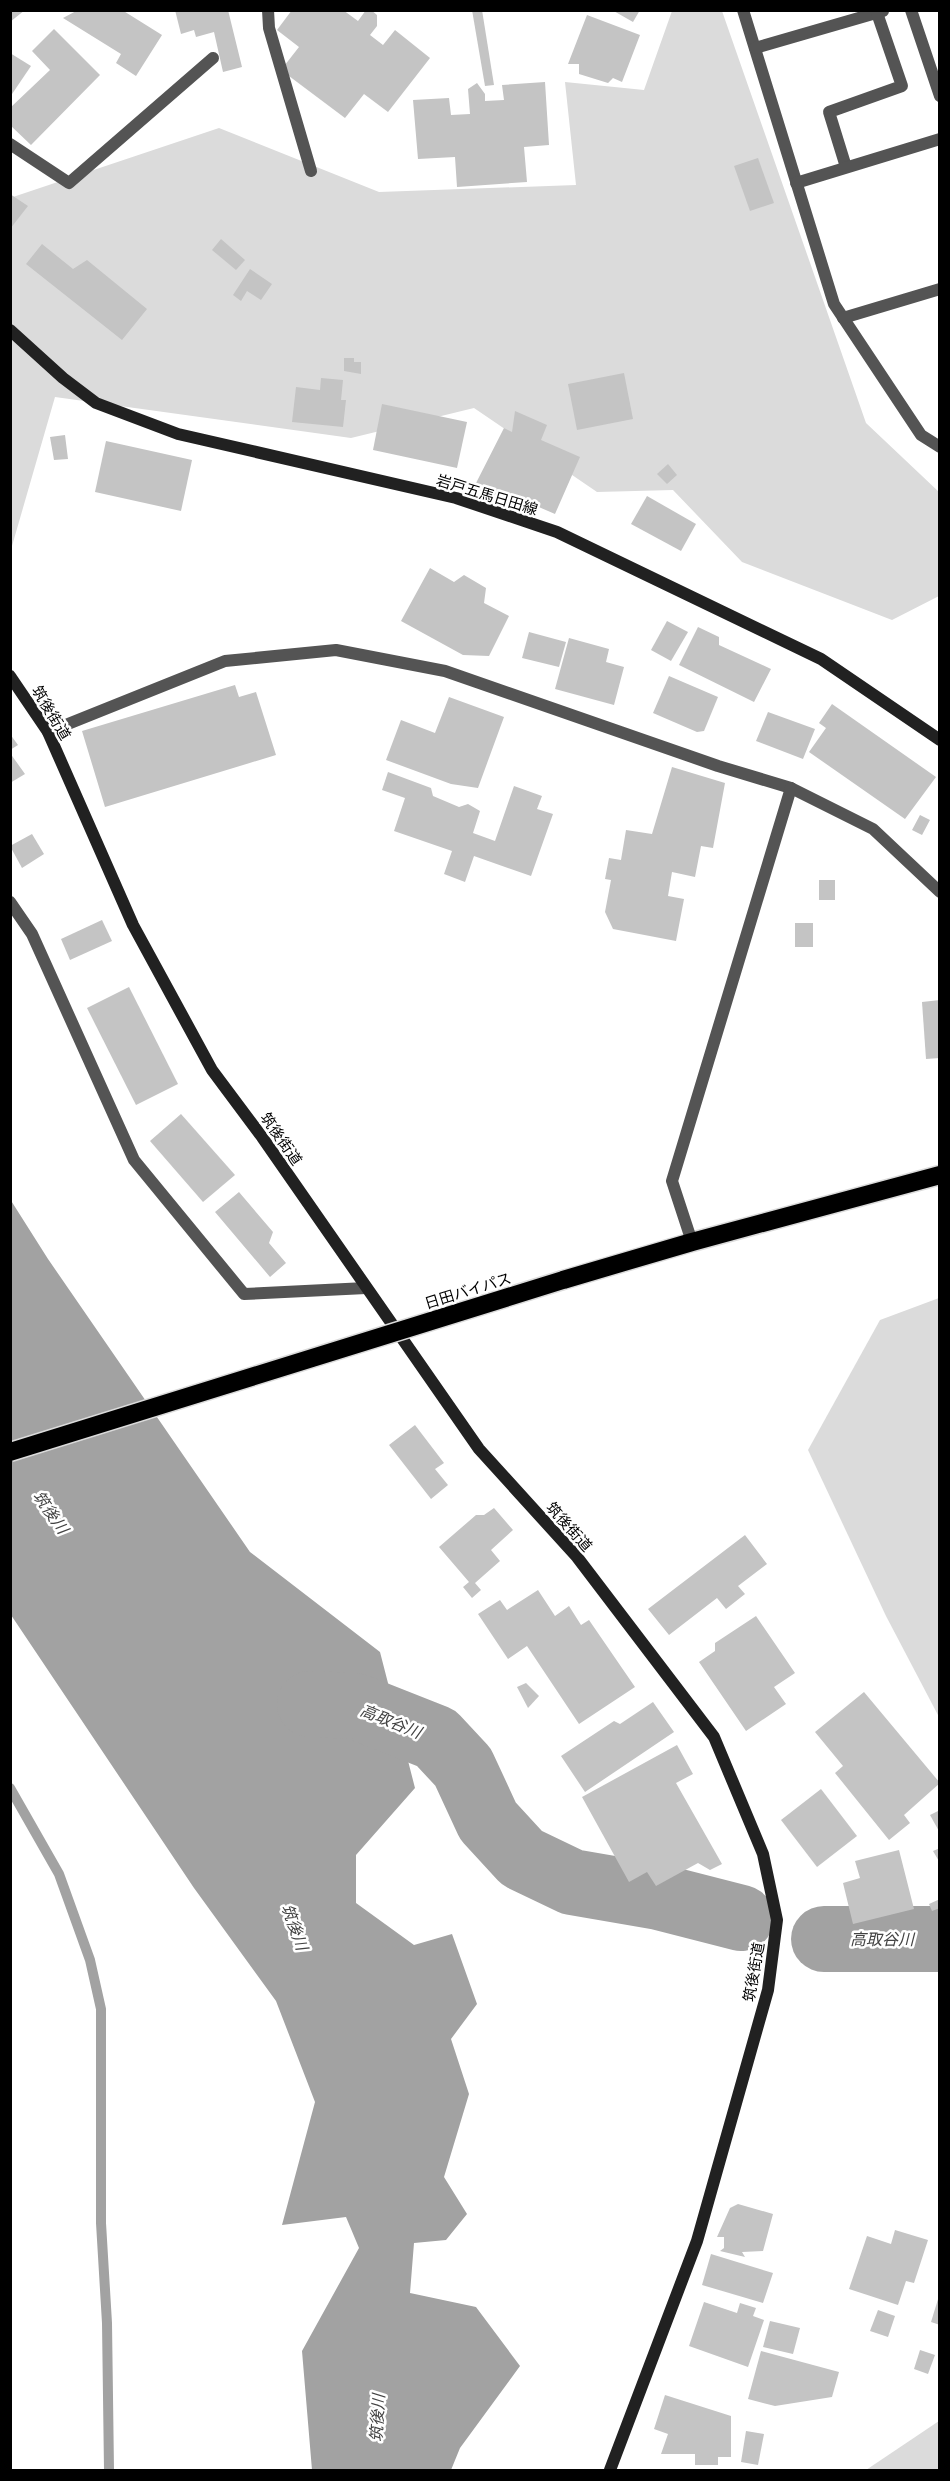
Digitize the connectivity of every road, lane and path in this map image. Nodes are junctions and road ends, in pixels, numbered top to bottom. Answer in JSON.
{"nodes":[{"id":1,"x":268,"y":10,"type":"edge"},
{"id":2,"x":743,"y":10,"type":"edge"},
{"id":3,"x":911,"y":10,"type":"edge"},
{"id":4,"x":881,"y":12,"type":"edge"},
{"id":5,"x":755,"y":48,"type":"junction"},
{"id":6,"x":213,"y":57,"type":"dead end"},
{"id":7,"x":939,"y":96,"type":"edge"},
{"id":8,"x":939,"y":139,"type":"edge"},
{"id":9,"x":10,"y":144,"type":"edge"},
{"id":10,"x":846,"y":167,"type":"junction"},
{"id":11,"x":311,"y":171,"type":"dead end"},
{"id":12,"x":796,"y":183,"type":"junction"},
{"id":13,"x":939,"y":289,"type":"edge"},
{"id":14,"x":843,"y":318,"type":"junction"},
{"id":15,"x":10,"y":330,"type":"edge"},
{"id":16,"x":939,"y":447,"type":"edge"},
{"id":17,"x":10,"y":676,"type":"edge"},
{"id":18,"x":48,"y":732,"type":"junction"},
{"id":19,"x":939,"y":740,"type":"edge"},
{"id":20,"x":791,"y":788,"type":"junction"},
{"id":21,"x":939,"y":892,"type":"edge"},
{"id":22,"x":10,"y":902,"type":"edge"},
{"id":23,"x":939,"y":1175,"type":"edge"},
{"id":24,"x":692,"y":1242,"type":"junction"},
{"id":25,"x":366,"y":1288,"type":"junction"},
{"id":26,"x":10,"y":1452,"type":"edge"},
{"id":27,"x":610,"y":2470,"type":"edge"}],
"edges":[{"from":1,"to":11,"type":"street"},
{"from":2,"to":5,"type":"street"},
{"from":3,"to":7,"type":"street"},
{"from":4,"to":5,"type":"street"},
{"from":4,"to":10,"type":"street"},
{"from":5,"to":12,"type":"street"},
{"from":6,"to":9,"type":"street"},
{"from":8,"to":10,"type":"street"},
{"from":10,"to":12,"type":"street"},
{"from":12,"to":14,"type":"street"},
{"from":13,"to":14,"type":"street"},
{"from":14,"to":16,"type":"street"},
{"from":15,"to":19,"type":"street","name":"岩戸五馬日田線"},
{"from":17,"to":18,"type":"street","name":"筑後街道"},
{"from":18,"to":20,"type":"street"},
{"from":18,"to":25,"type":"street","name":"筑後街道"},
{"from":20,"to":21,"type":"street"},
{"from":20,"to":24,"type":"street"},
{"from":22,"to":25,"type":"street"},
{"from":23,"to":24,"type":"highway","name":"日田バイパス"},
{"from":24,"to":26,"type":"highway","name":"日田バイパス","bridge":true},
{"from":25,"to":27,"type":"street","name":"筑後街道"}]}
